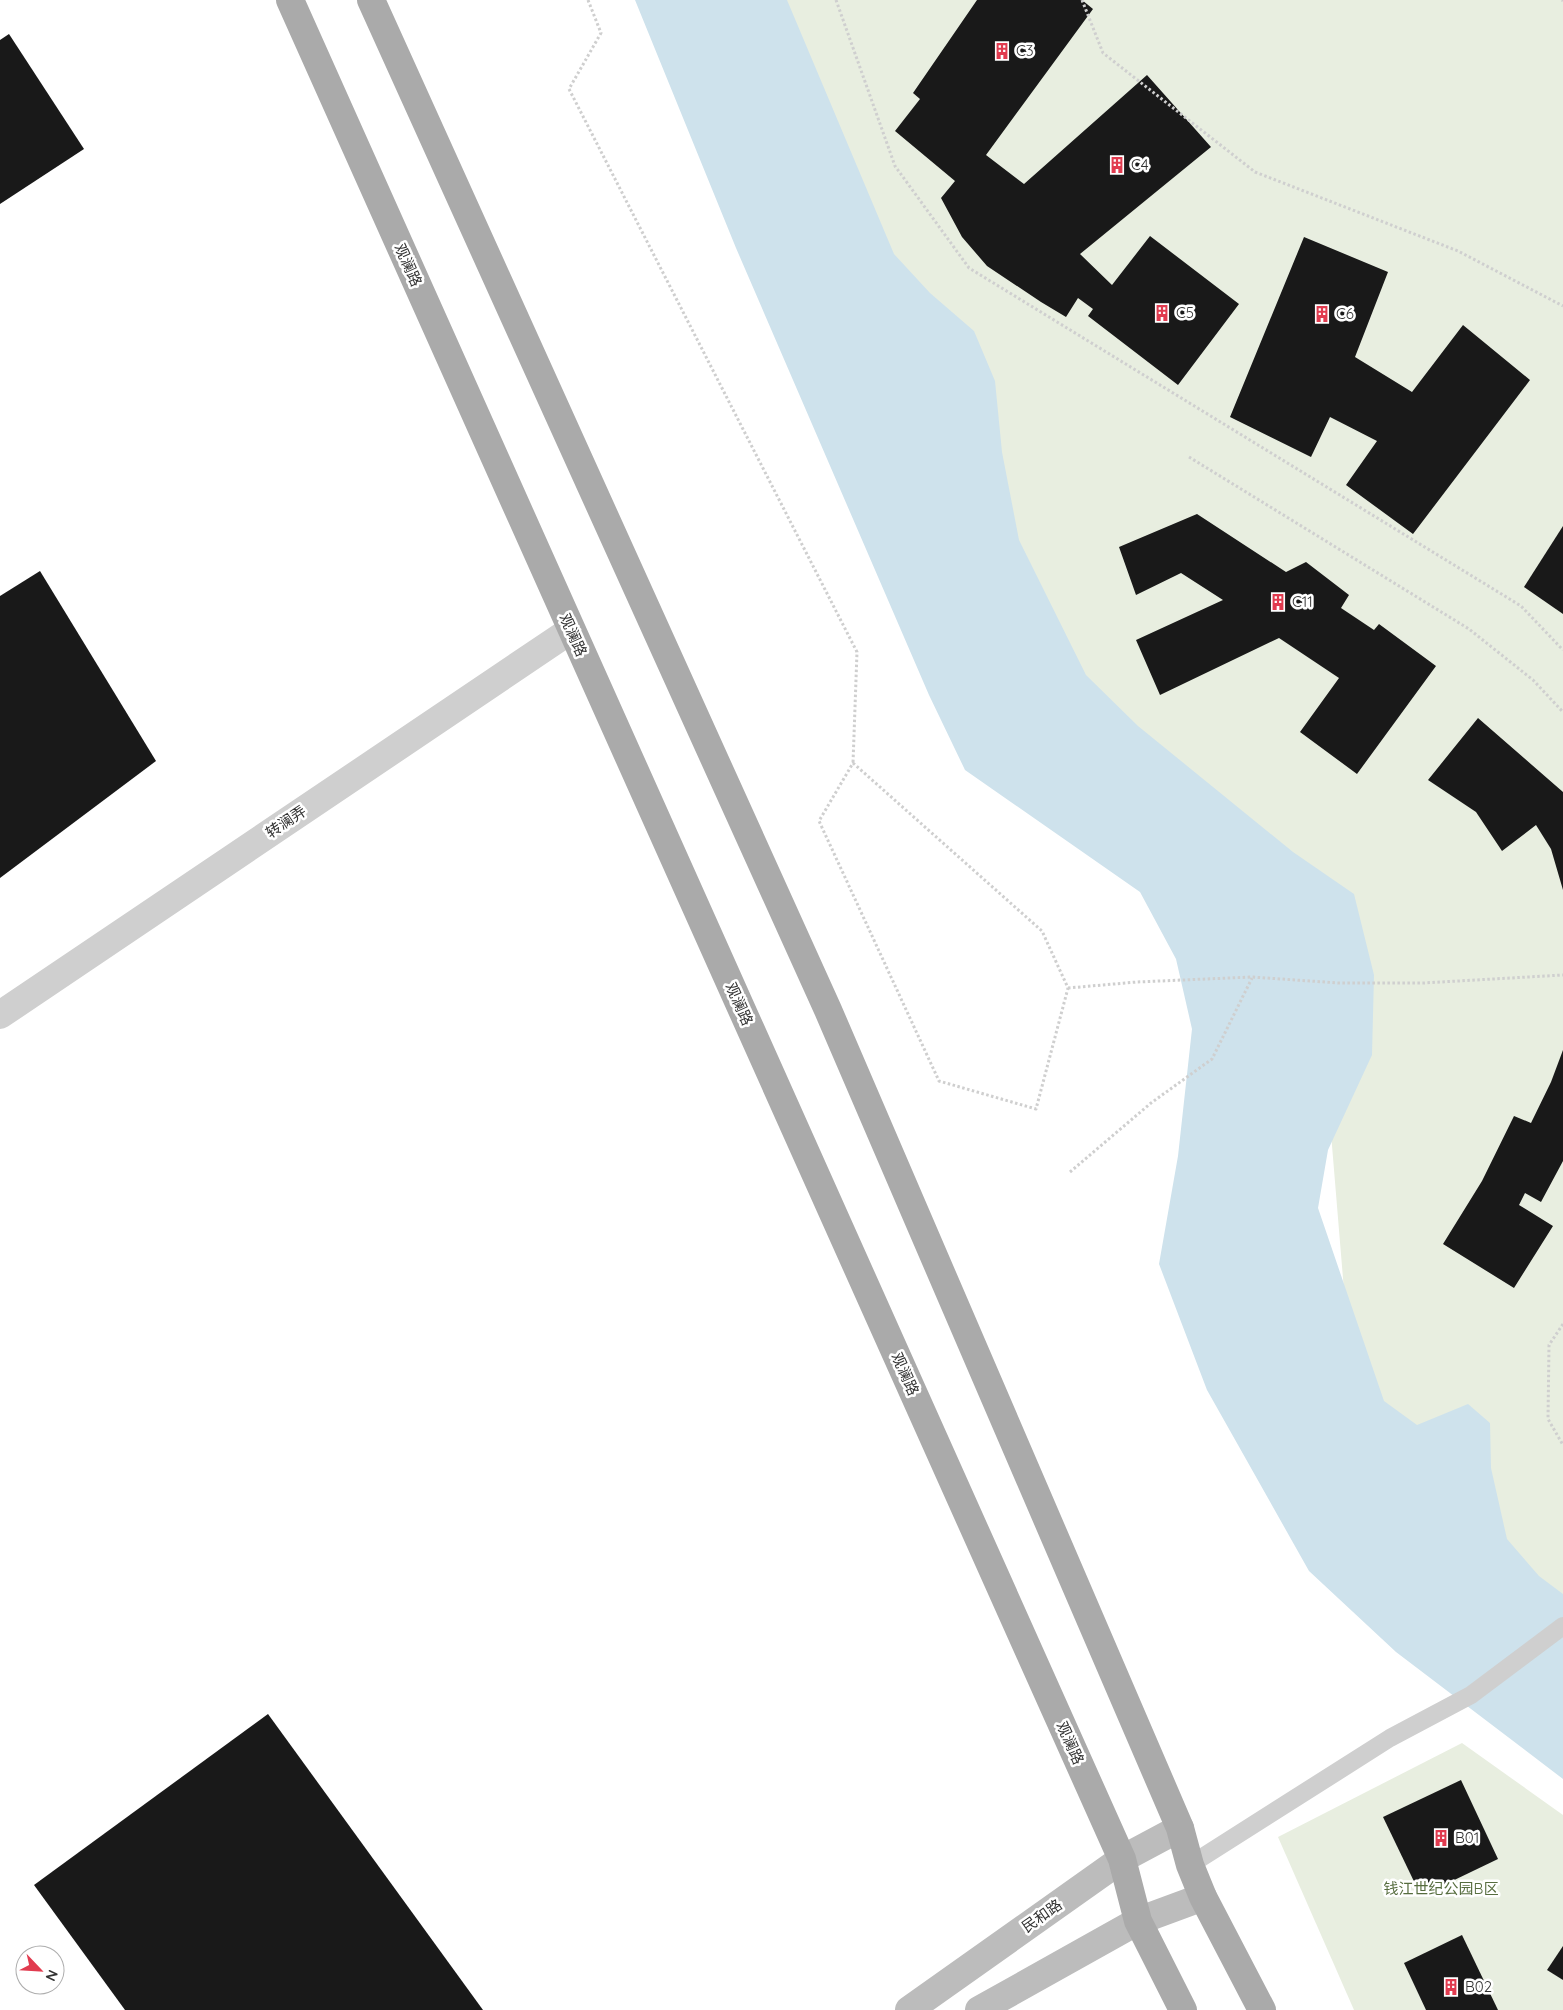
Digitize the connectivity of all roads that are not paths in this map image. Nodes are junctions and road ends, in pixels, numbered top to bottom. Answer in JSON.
{"nodes":[{"id":1,"x":290,"y":0,"type":"edge"},
{"id":2,"x":371,"y":0,"type":"edge"},
{"id":3,"x":571,"y":630,"type":"junction"},
{"id":4,"x":0,"y":1015,"type":"edge"},
{"id":5,"x":1563,"y":1626,"type":"edge"},
{"id":6,"x":1180,"y":1828,"type":"junction"},
{"id":7,"x":1122,"y":1859,"type":"junction"},
{"id":8,"x":1190,"y":1865,"type":"junction"},
{"id":9,"x":1203,"y":1897,"type":"junction"},
{"id":10,"x":1138,"y":1921,"type":"junction"},
{"id":11,"x":908,"y":2010,"type":"edge"},
{"id":12,"x":980,"y":2010,"type":"edge"},
{"id":13,"x":1183,"y":2010,"type":"edge"},
{"id":14,"x":1262,"y":2010,"type":"edge"}],
"edges":[{"from":1,"to":3,"type":"main road","name":"观澜路"},
{"from":2,"to":6,"type":"main road"},
{"from":3,"to":4,"type":"street","name":"转澜弄"},
{"from":3,"to":7,"type":"main road","name":"观澜路"},
{"from":5,"to":8,"type":"lane"},
{"from":6,"to":7,"type":"main road","name":"民和路"},
{"from":6,"to":8,"type":"main road"},
{"from":7,"to":10,"type":"main road","name":"观澜路"},
{"from":7,"to":11,"type":"main road","name":"民和路"},
{"from":8,"to":9,"type":"main road"},
{"from":9,"to":10,"type":"main road"},
{"from":9,"to":14,"type":"main road"},
{"from":10,"to":12,"type":"main road"},
{"from":10,"to":13,"type":"main road","name":"观澜路"}]}
